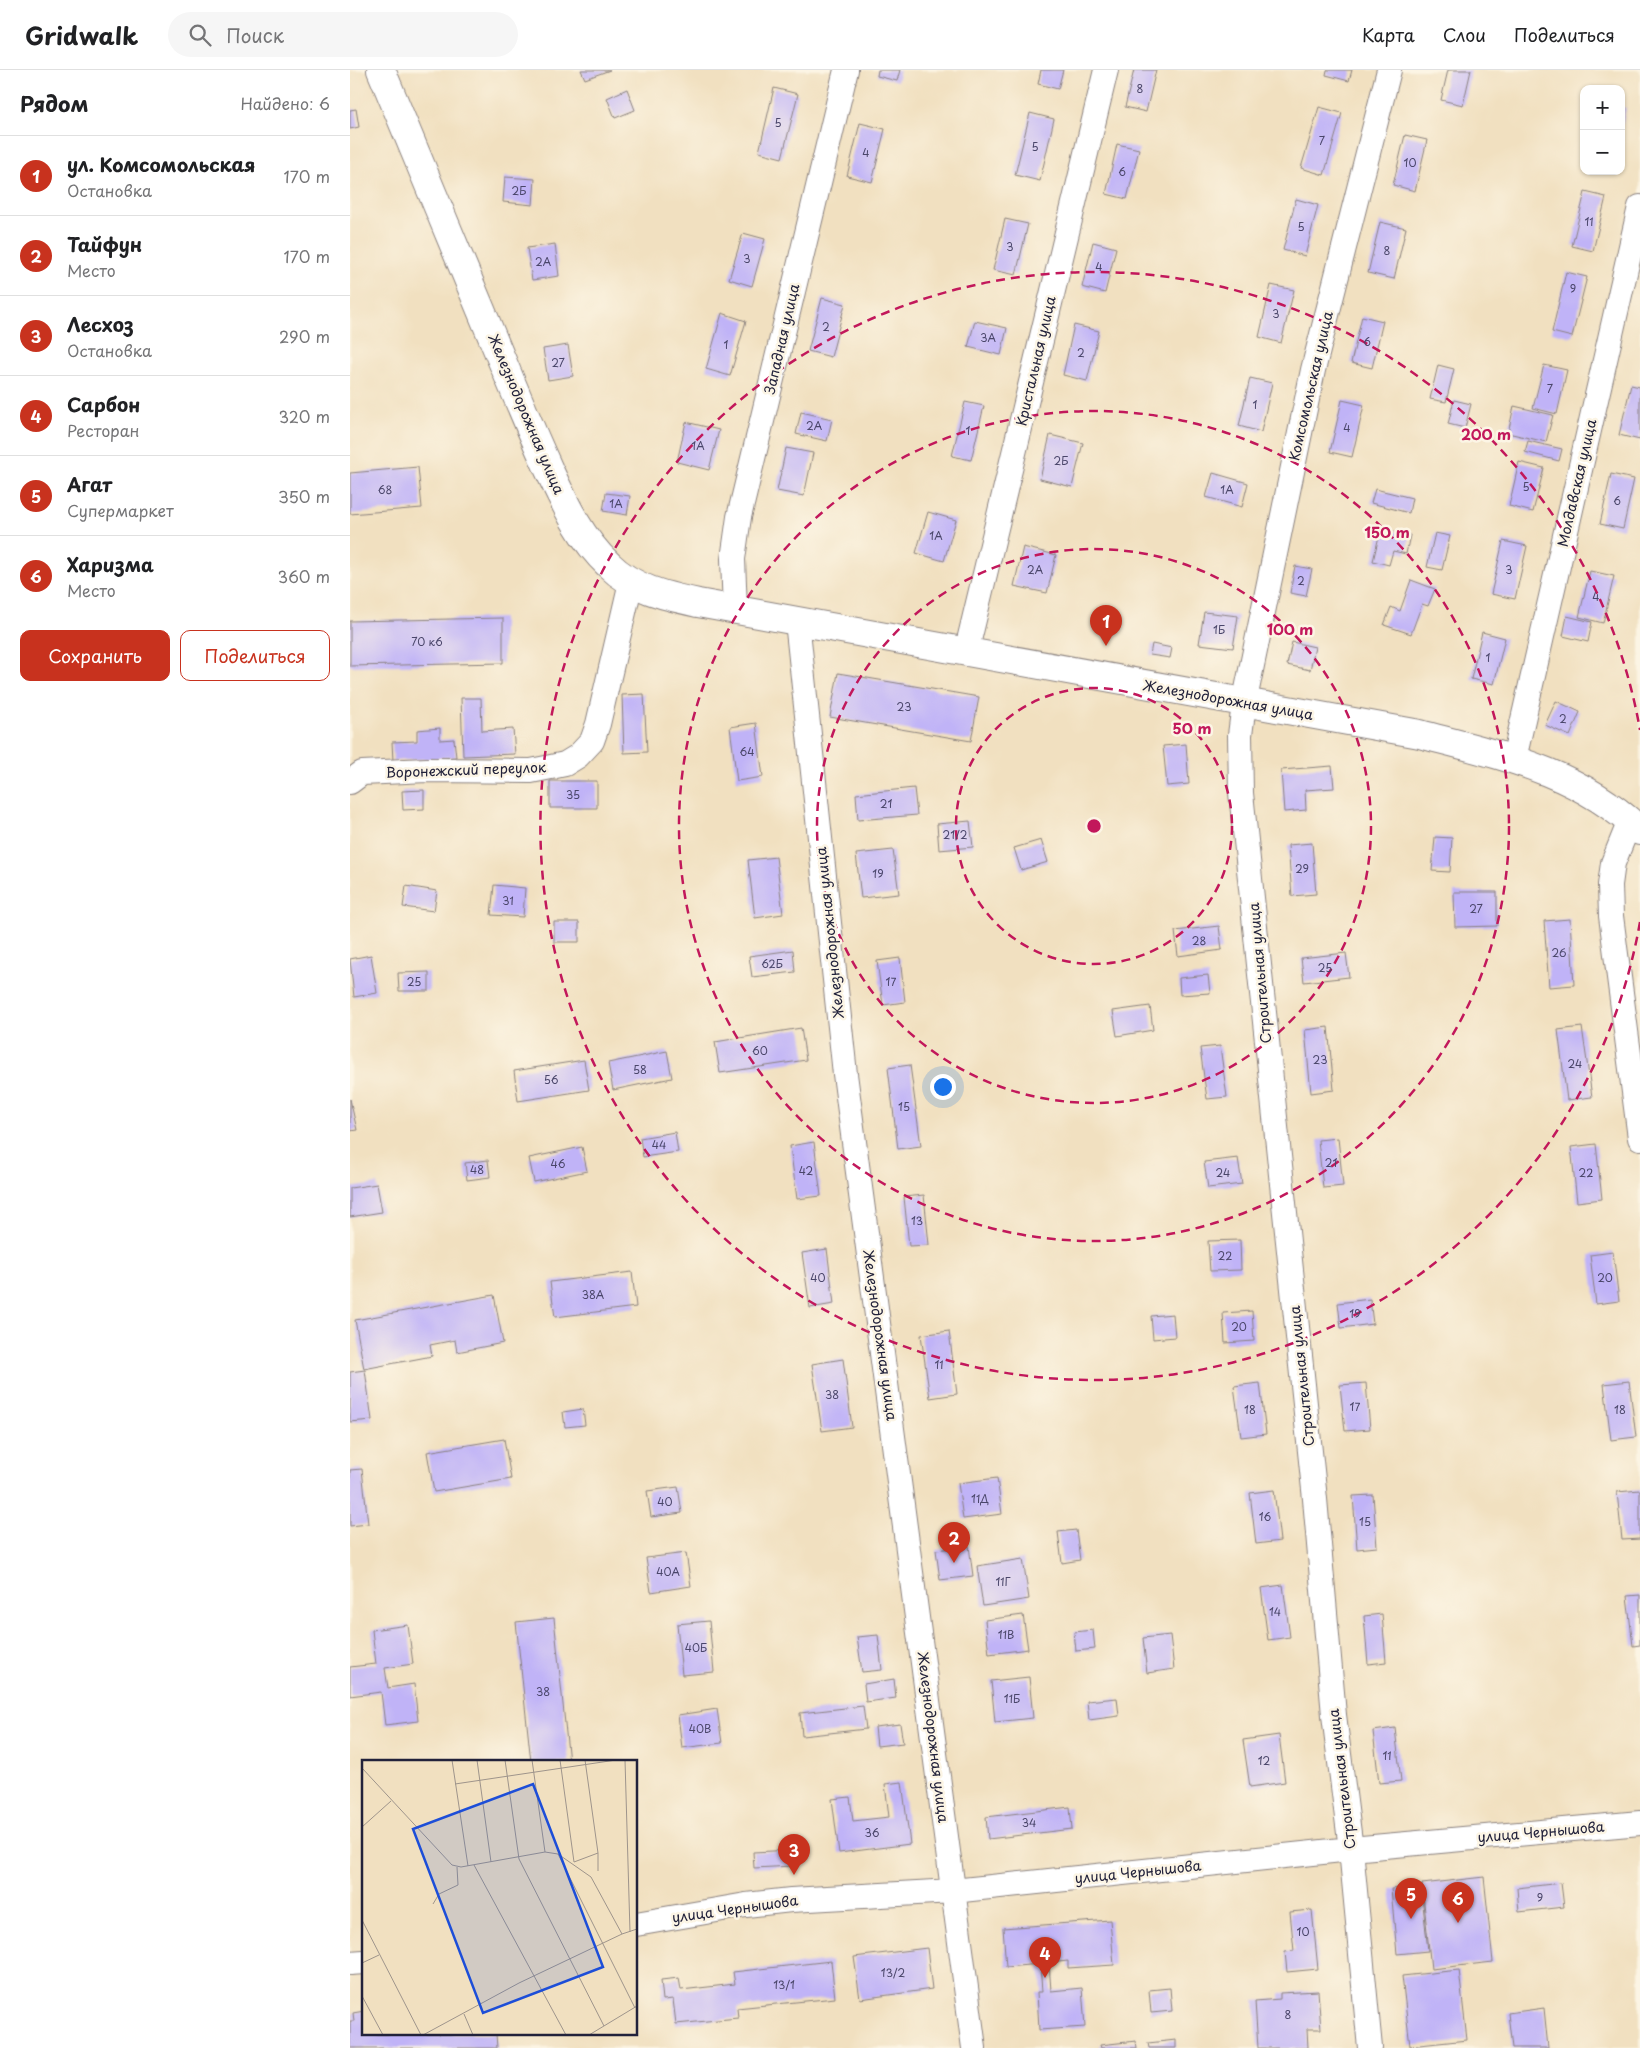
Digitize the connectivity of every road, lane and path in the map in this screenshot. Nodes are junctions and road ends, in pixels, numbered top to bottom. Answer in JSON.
{"nodes":[{"id":1,"x":381,"y":70,"type":"edge"},
{"id":2,"x":846,"y":70,"type":"edge"},
{"id":3,"x":1106,"y":70,"type":"edge"},
{"id":4,"x":1389,"y":70,"type":"edge"},
{"id":5,"x":1640,"y":207,"type":"edge"},
{"id":6,"x":631,"y":582,"type":"junction"},
{"id":7,"x":735,"y":610,"type":"junction"},
{"id":8,"x":797,"y":621,"type":"junction"},
{"id":9,"x":966,"y":653,"type":"junction"},
{"id":10,"x":1244,"y":704,"type":"junction"},
{"id":11,"x":1514,"y":759,"type":"junction"},
{"id":12,"x":350,"y":782,"type":"edge"},
{"id":13,"x":1635,"y":826,"type":"edge"},
{"id":14,"x":1640,"y":1138,"type":"edge"},
{"id":15,"x":1640,"y":1823,"type":"edge"},
{"id":16,"x":1351,"y":1849,"type":"junction"},
{"id":17,"x":953,"y":1891,"type":"junction"},
{"id":18,"x":638,"y":1924,"type":"edge"},
{"id":19,"x":974,"y":2048,"type":"edge"},
{"id":20,"x":1370,"y":2048,"type":"edge"}],
"edges":[{"from":1,"to":6,"type":"main road","name":"Железнодорожная улица"},
{"from":2,"to":7,"type":"street","name":"Западная улица"},
{"from":3,"to":9,"type":"street","name":"Кристальная улица"},
{"from":4,"to":10,"type":"street","name":"Комсомольская улица"},
{"from":5,"to":11,"type":"street","name":"Молдавская улица"},
{"from":6,"to":7,"type":"main road","name":"Железнодорожная улица"},
{"from":6,"to":12,"type":"street","name":"Воронежский переулок"},
{"from":7,"to":8,"type":"main road","name":"Железнодорожная улица"},
{"from":8,"to":9,"type":"main road","name":"Железнодорожная улица"},
{"from":8,"to":17,"type":"street","name":"Железнодорожная улица"},
{"from":9,"to":10,"type":"main road","name":"Железнодорожная улица"},
{"from":10,"to":11,"type":"main road","name":"Железнодорожная улица"},
{"from":10,"to":16,"type":"street","name":"Строительная улица"},
{"from":11,"to":13,"type":"main road","name":"Железнодорожная улица"},
{"from":13,"to":14,"type":"street"},
{"from":15,"to":16,"type":"street","name":"улица Чернышова"},
{"from":16,"to":17,"type":"street","name":"улица Чернышова"},
{"from":16,"to":20,"type":"street","name":"Строительная улица"},
{"from":17,"to":18,"type":"street","name":"улица Чернышова"},
{"from":17,"to":19,"type":"street","name":"Железнодорожная улица"}]}
